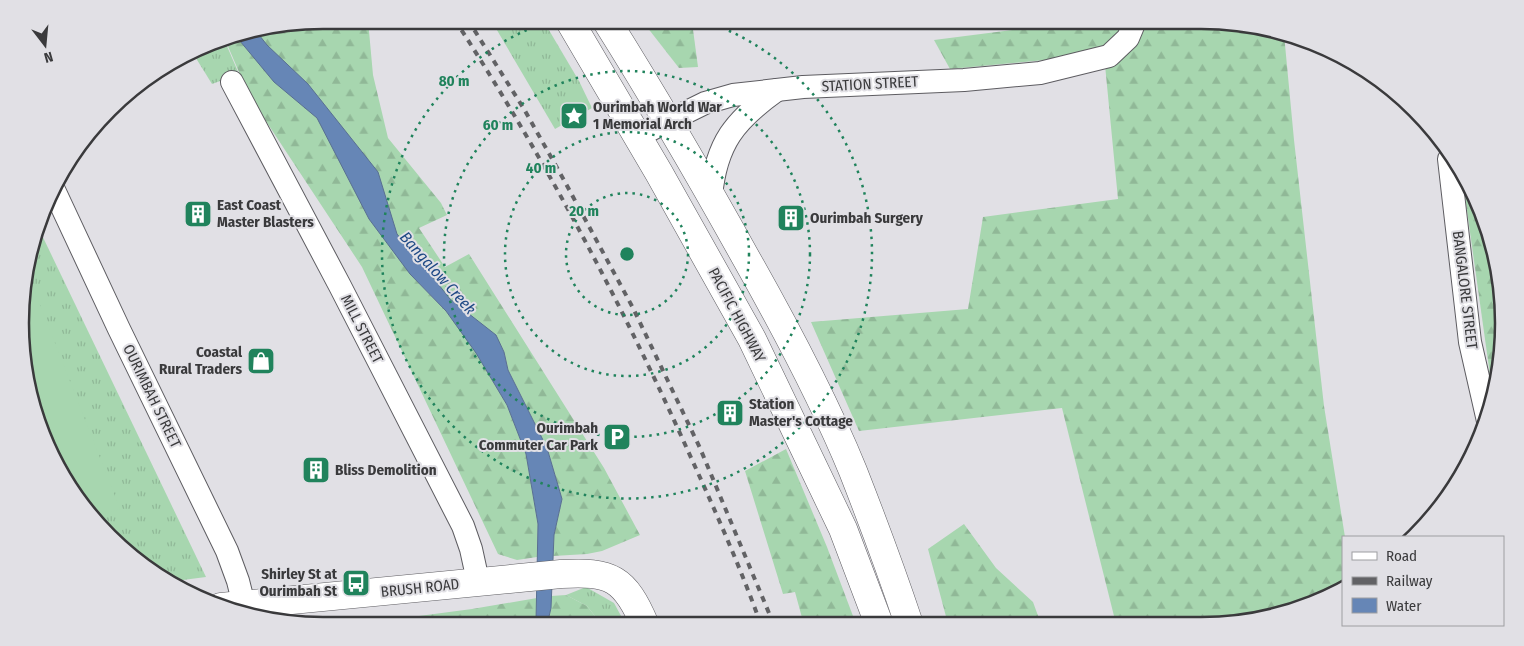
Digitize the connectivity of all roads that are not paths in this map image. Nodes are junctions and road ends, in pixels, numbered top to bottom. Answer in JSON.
{"nodes":[{"id":1,"x":574,"y":29,"type":"edge"},
{"id":2,"x":612,"y":29,"type":"edge"},
{"id":3,"x":1132,"y":29,"type":"edge"},
{"id":4,"x":232,"y":82,"type":"dead end"},
{"id":5,"x":778,"y":90,"type":"junction"},
{"id":6,"x":668,"y":120,"type":"junction"},
{"id":7,"x":638,"y":136,"type":"junction"},
{"id":8,"x":1450,"y":166,"type":"edge"},
{"id":9,"x":711,"y":196,"type":"junction"},
{"id":10,"x":57,"y":197,"type":"edge"},
{"id":11,"x":1484,"y":403,"type":"edge"},
{"id":12,"x":478,"y":582,"type":"junction"},
{"id":13,"x":233,"y":603,"type":"edge"},
{"id":14,"x":240,"y":605,"type":"edge"},
{"id":15,"x":641,"y":617,"type":"edge"},
{"id":16,"x":876,"y":617,"type":"edge"},
{"id":17,"x":907,"y":617,"type":"edge"}],
"edges":[{"from":1,"to":7,"type":"main road","name":"PACIFIC HIGHWAY"},
{"from":2,"to":6,"type":"main road"},
{"from":3,"to":5,"type":"street","name":"STATION STREET"},
{"from":4,"to":12,"type":"street","name":"MILL STREET"},
{"from":5,"to":6,"type":"street","name":"STATION STREET"},
{"from":5,"to":9,"type":"street"},
{"from":6,"to":7,"type":"street","name":"STATION STREET"},
{"from":6,"to":9,"type":"main road"},
{"from":7,"to":16,"type":"main road","name":"PACIFIC HIGHWAY"},
{"from":8,"to":11,"type":"street","name":"BANGALORE STREET"},
{"from":9,"to":17,"type":"main road"},
{"from":10,"to":13,"type":"street","name":"OURIMBAH STREET"},
{"from":12,"to":14,"type":"main road","name":"BRUSH ROAD"},
{"from":12,"to":15,"type":"main road","name":"BRUSH ROAD"}]}
